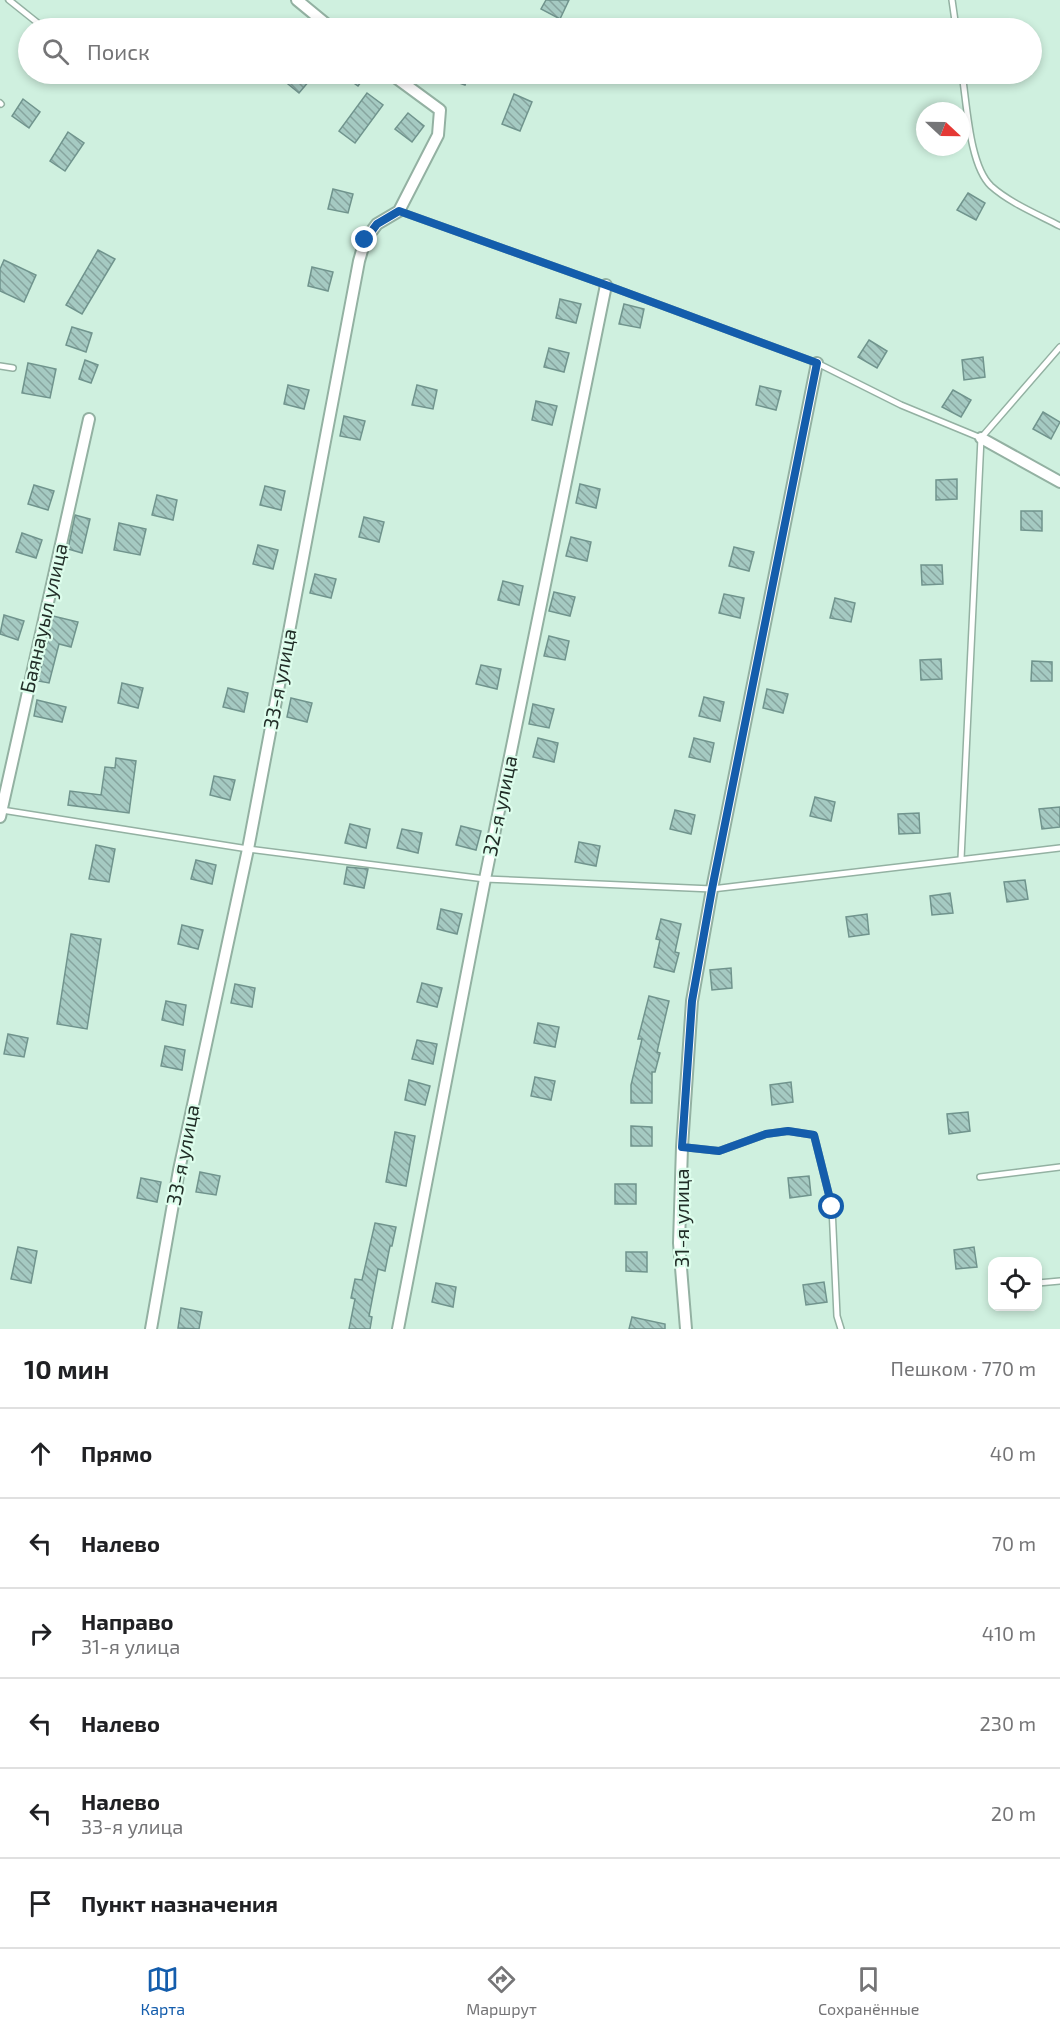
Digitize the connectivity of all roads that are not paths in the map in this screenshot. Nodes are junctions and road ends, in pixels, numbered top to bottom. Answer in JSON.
{"nodes":[{"id":1,"x":9,"y":0,"type":"edge"},
{"id":2,"x":297,"y":0,"type":"edge"},
{"id":3,"x":952,"y":0,"type":"edge"},
{"id":4,"x":32,"y":18,"type":"edge"},
{"id":5,"x":319,"y":18,"type":"edge"},
{"id":6,"x":955,"y":18,"type":"edge"},
{"id":7,"x":405,"y":84,"type":"edge"},
{"id":8,"x":964,"y":84,"type":"edge"},
{"id":9,"x":399,"y":211,"type":"junction"},
{"id":10,"x":1060,"y":226,"type":"edge"},
{"id":11,"x":606,"y":285,"type":"junction"},
{"id":12,"x":1060,"y":347,"type":"edge"},
{"id":13,"x":817,"y":363,"type":"junction"},
{"id":14,"x":0,"y":366,"type":"edge"},
{"id":15,"x":13,"y":368,"type":"dead end"},
{"id":16,"x":89,"y":419,"type":"dead end"},
{"id":17,"x":981,"y":438,"type":"junction"},
{"id":18,"x":1060,"y":482,"type":"edge"},
{"id":19,"x":0,"y":812,"type":"edge"},
{"id":20,"x":1060,"y":848,"type":"edge"},
{"id":21,"x":248,"y":849,"type":"junction"},
{"id":22,"x":961,"y":859,"type":"junction"},
{"id":23,"x":485,"y":879,"type":"junction"},
{"id":24,"x":712,"y":889,"type":"junction"},
{"id":25,"x":682,"y":1147,"type":"junction"},
{"id":26,"x":1060,"y":1167,"type":"edge"},
{"id":27,"x":980,"y":1177,"type":"dead end"},
{"id":28,"x":1060,"y":1281,"type":"edge"},
{"id":29,"x":1042,"y":1283,"type":"edge"},
{"id":30,"x":151,"y":1329,"type":"edge"},
{"id":31,"x":398,"y":1329,"type":"edge"},
{"id":32,"x":686,"y":1329,"type":"edge"},
{"id":33,"x":841,"y":1329,"type":"edge"}],
"edges":[{"from":1,"to":4,"type":"lane"},
{"from":2,"to":5,"type":"street"},
{"from":3,"to":6,"type":"lane"},
{"from":7,"to":9,"type":"street","name":"33-я улица"},
{"from":8,"to":10,"type":"lane"},
{"from":9,"to":11,"type":"lane"},
{"from":9,"to":21,"type":"street","name":"33-я улица"},
{"from":11,"to":13,"type":"lane"},
{"from":11,"to":23,"type":"street","name":"32-я улица"},
{"from":12,"to":17,"type":"lane"},
{"from":13,"to":17,"type":"lane"},
{"from":13,"to":24,"type":"street","name":"31-я улица"},
{"from":14,"to":15,"type":"lane"},
{"from":16,"to":19,"type":"street","name":"Баянауыл улица"},
{"from":17,"to":18,"type":"street"},
{"from":17,"to":22,"type":"lane"},
{"from":19,"to":21,"type":"lane"},
{"from":20,"to":22,"type":"lane"},
{"from":21,"to":23,"type":"lane"},
{"from":21,"to":30,"type":"street","name":"33-я улица"},
{"from":22,"to":24,"type":"lane"},
{"from":23,"to":24,"type":"lane"},
{"from":23,"to":31,"type":"street","name":"32-я улица"},
{"from":24,"to":25,"type":"street","name":"31-я улица"},
{"from":25,"to":32,"type":"street","name":"31-я улица"},
{"from":25,"to":33,"type":"lane"},
{"from":26,"to":27,"type":"lane"},
{"from":28,"to":29,"type":"lane"}]}
